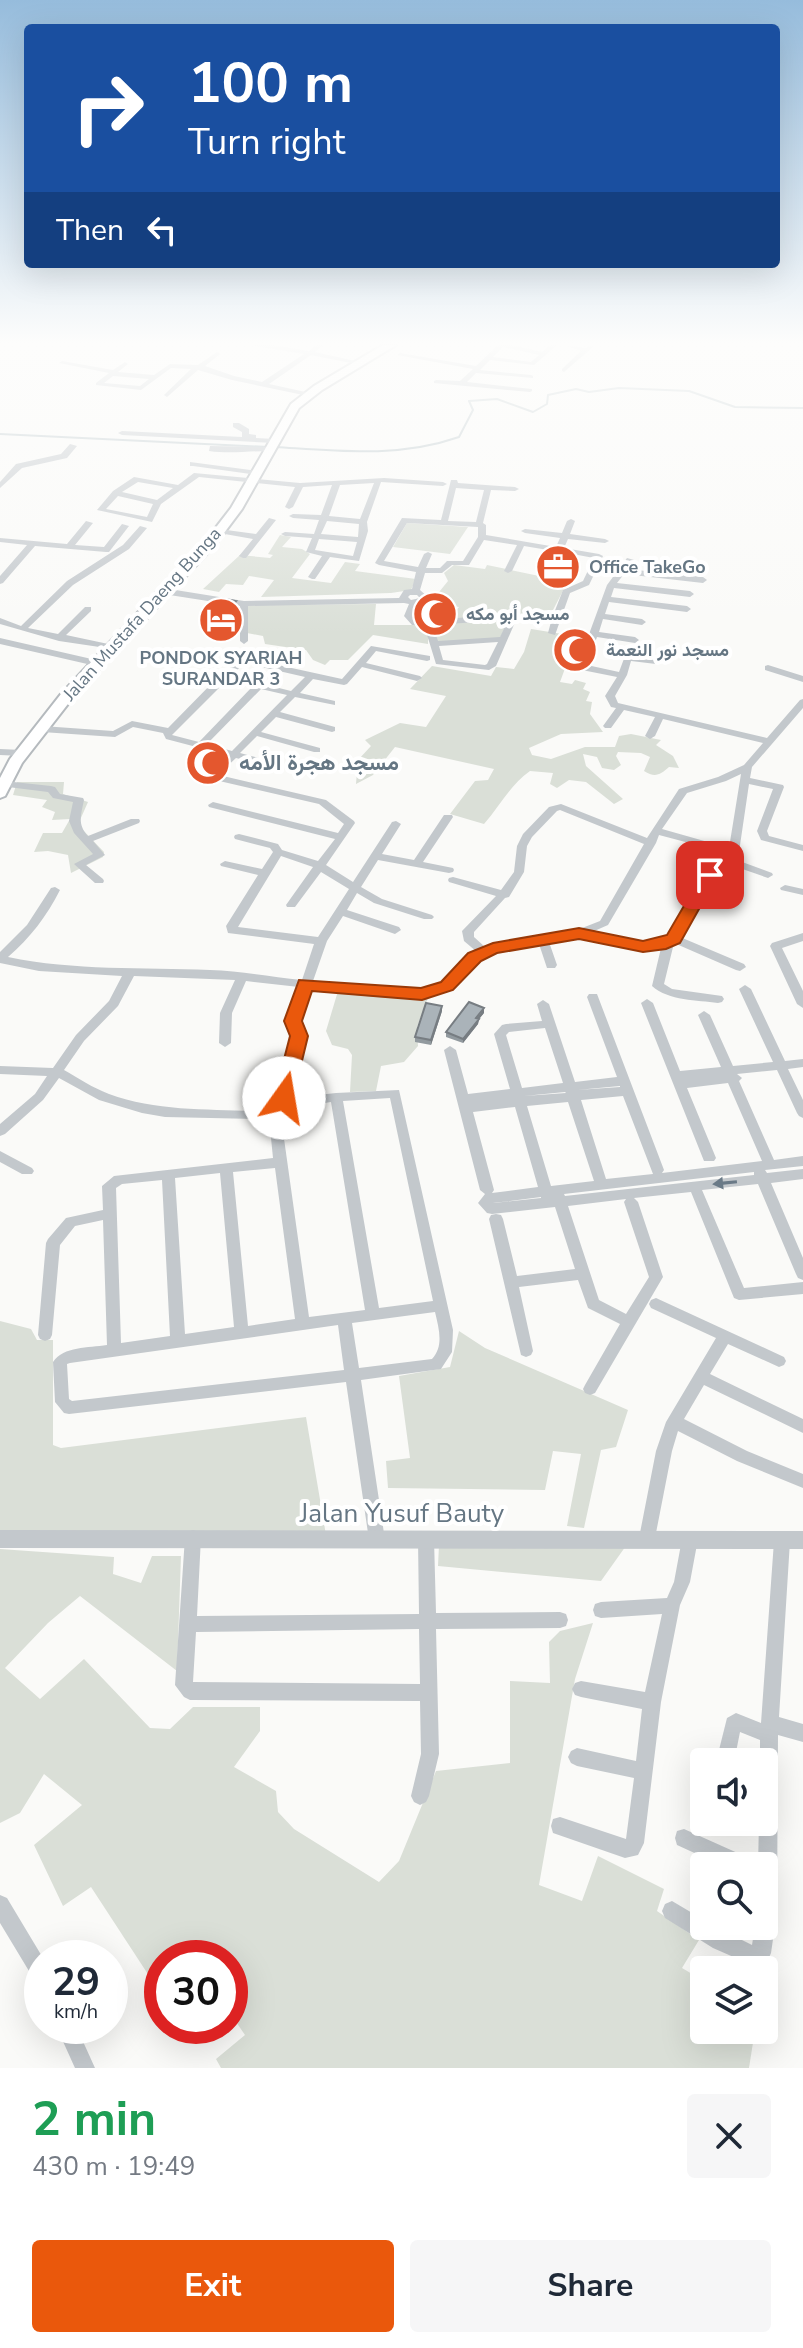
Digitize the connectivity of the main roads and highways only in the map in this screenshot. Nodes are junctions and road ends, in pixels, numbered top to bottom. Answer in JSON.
{"nodes":[{"id":1,"x":274,"y":442,"type":"edge"},
{"id":2,"x":2,"y":788,"type":"edge"}],
"edges":[{"from":1,"to":2,"type":"main road","name":"Jalan Mustafa Daeng Bunga"}]}
